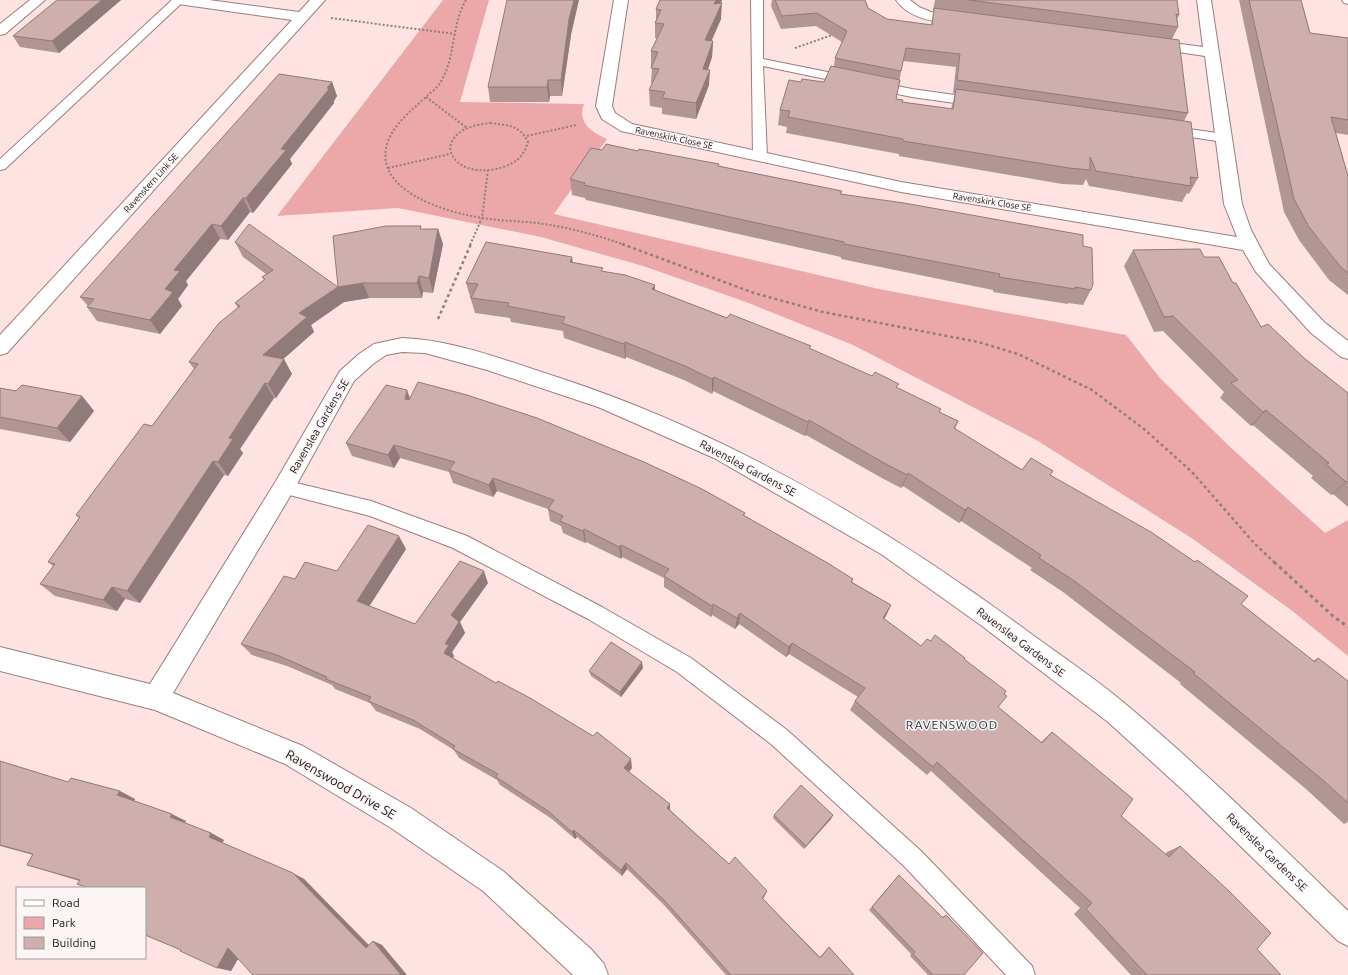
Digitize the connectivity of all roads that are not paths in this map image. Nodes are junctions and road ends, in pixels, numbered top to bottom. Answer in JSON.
{"nodes":[{"id":1,"x":38,"y":0,"type":"edge"},
{"id":2,"x":178,"y":0,"type":"edge"},
{"id":3,"x":318,"y":0,"type":"edge"},
{"id":4,"x":621,"y":0,"type":"edge"},
{"id":5,"x":757,"y":0,"type":"edge"},
{"id":6,"x":903,"y":0,"type":"edge"},
{"id":7,"x":1204,"y":0,"type":"edge"},
{"id":8,"x":303,"y":17,"type":"junction"},
{"id":9,"x":977,"y":22,"type":"edge"},
{"id":10,"x":0,"y":31,"type":"edge"},
{"id":11,"x":1140,"y":43,"type":"edge"},
{"id":12,"x":1211,"y":52,"type":"junction"},
{"id":13,"x":757,"y":61,"type":"junction"},
{"id":14,"x":990,"y":104,"type":"edge"},
{"id":15,"x":1154,"y":128,"type":"edge"},
{"id":16,"x":1224,"y":138,"type":"junction"},
{"id":17,"x":760,"y":156,"type":"junction"},
{"id":18,"x":0,"y":166,"type":"edge"},
{"id":19,"x":1250,"y":246,"type":"junction"},
{"id":20,"x":0,"y":348,"type":"edge"},
{"id":21,"x":1348,"y":352,"type":"edge"},
{"id":22,"x":284,"y":486,"type":"junction"},
{"id":23,"x":0,"y":659,"type":"edge"},
{"id":24,"x":156,"y":698,"type":"junction"},
{"id":25,"x":1348,"y":930,"type":"edge"},
{"id":26,"x":593,"y":975,"type":"edge"},
{"id":27,"x":1024,"y":975,"type":"edge"}],
"edges":[{"from":1,"to":10,"type":"street"},
{"from":2,"to":8,"type":"street"},
{"from":2,"to":18,"type":"lane"},
{"from":3,"to":8,"type":"street","name":"Ravenstern Link SE"},
{"from":4,"to":17,"type":"street","name":"Ravenskirk Close SE"},
{"from":5,"to":13,"type":"lane"},
{"from":6,"to":9,"type":"street"},
{"from":7,"to":12,"type":"street"},
{"from":8,"to":20,"type":"street","name":"Ravenstern Link SE"},
{"from":11,"to":12,"type":"street"},
{"from":12,"to":16,"type":"street"},
{"from":13,"to":14,"type":"lane"},
{"from":13,"to":17,"type":"lane"},
{"from":15,"to":16,"type":"lane"},
{"from":16,"to":19,"type":"street"},
{"from":17,"to":19,"type":"street","name":"Ravenskirk Close SE"},
{"from":19,"to":21,"type":"street"},
{"from":22,"to":24,"type":"street","name":"Ravenslea Gardens SE"},
{"from":22,"to":25,"type":"street","name":"Ravenslea Gardens SE"},
{"from":22,"to":27,"type":"lane"},
{"from":23,"to":24,"type":"street","name":"Ravenswood Drive SE"},
{"from":24,"to":26,"type":"street","name":"Ravenswood Drive SE"}]}
